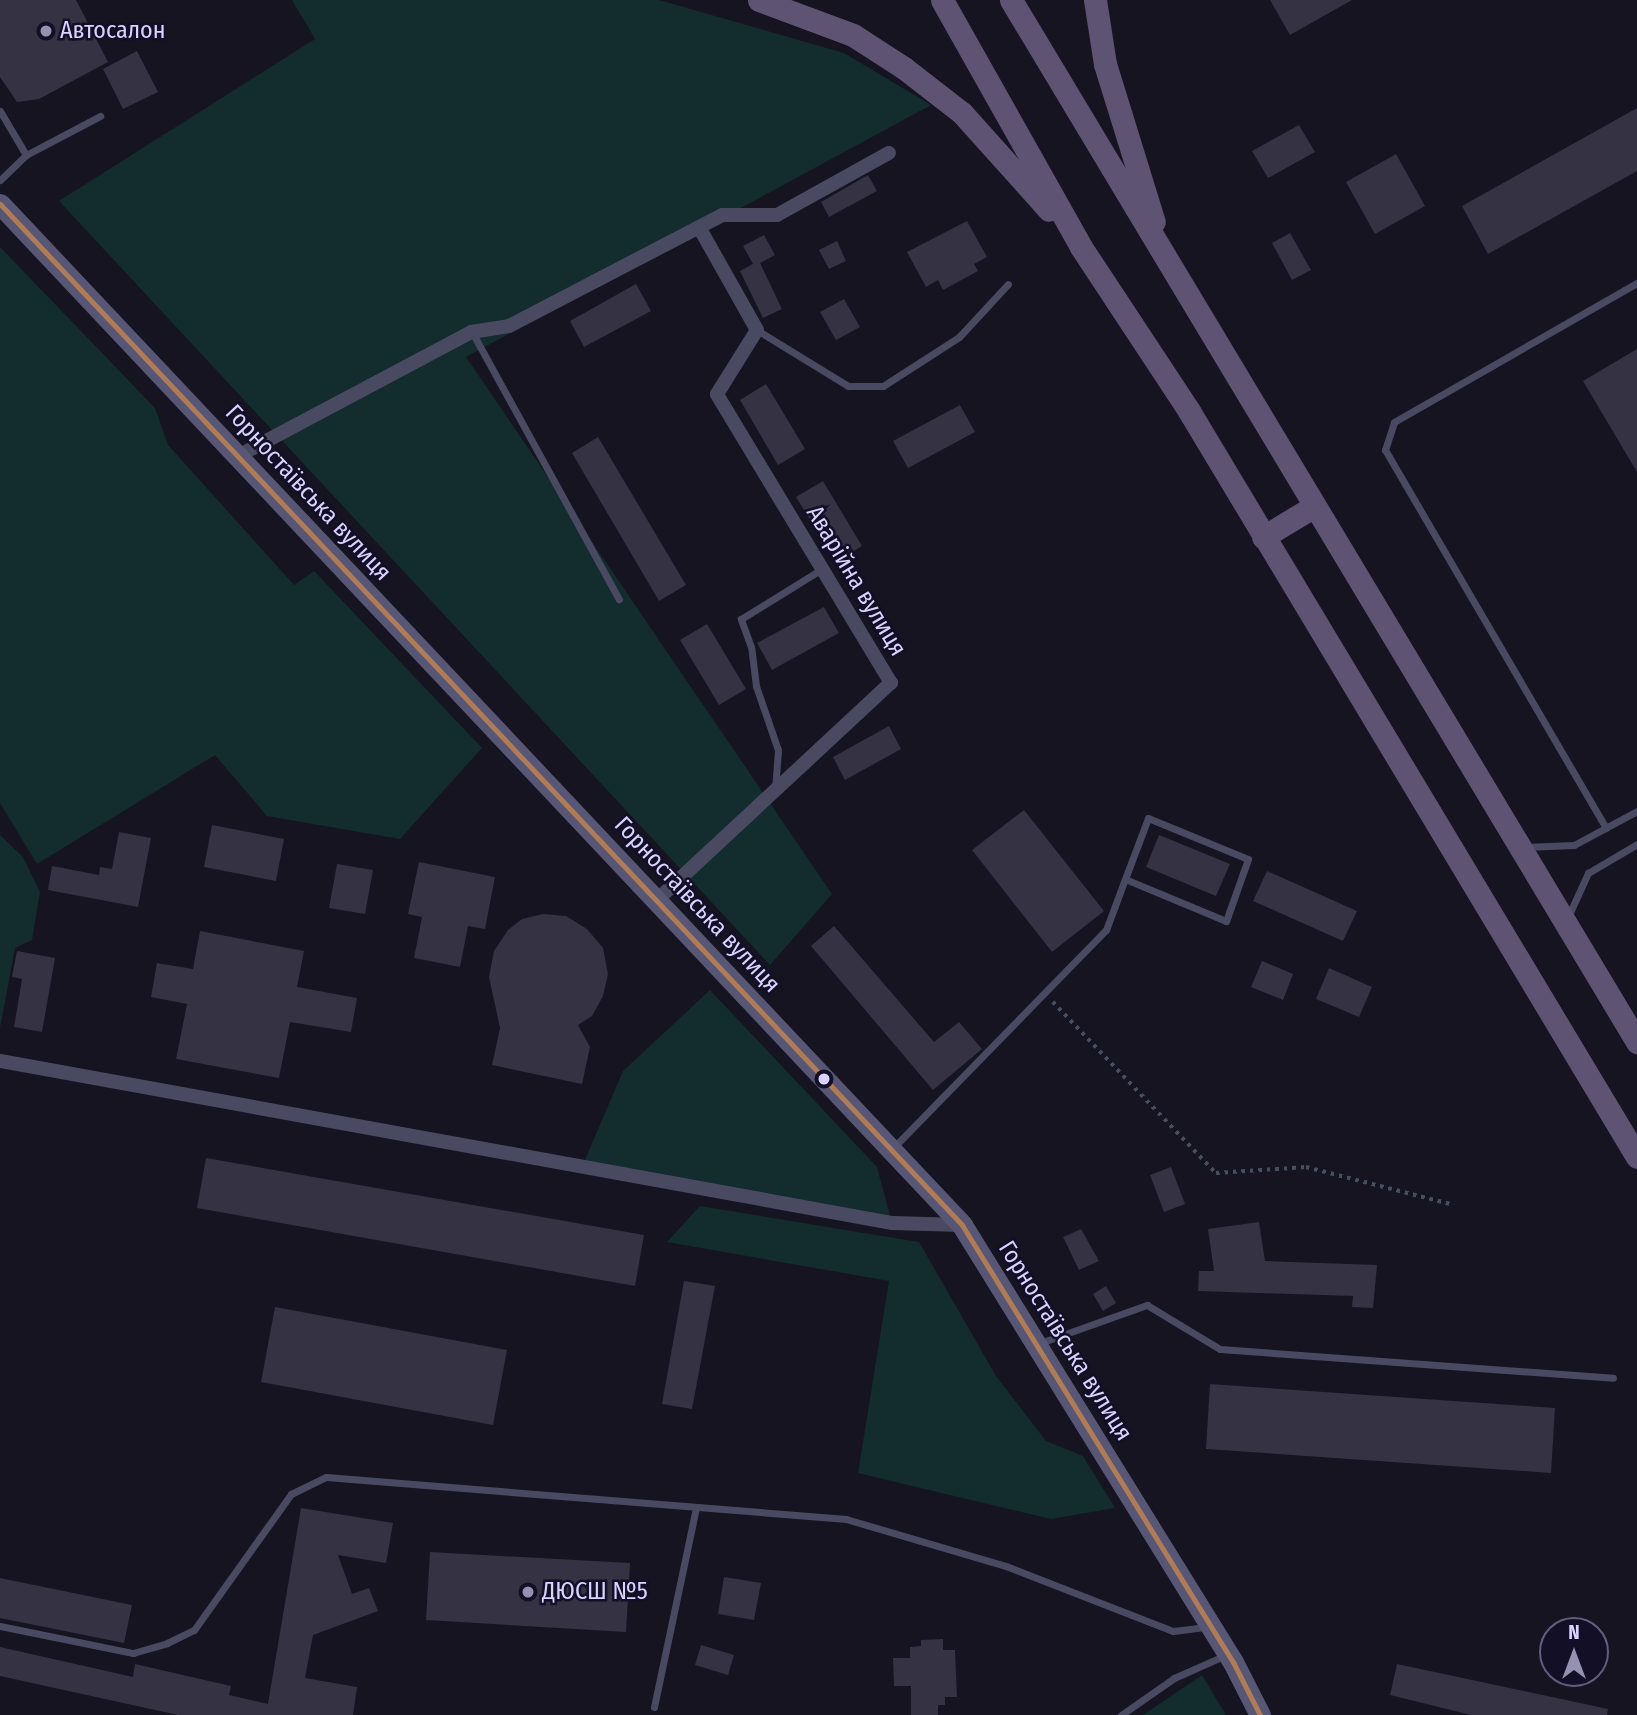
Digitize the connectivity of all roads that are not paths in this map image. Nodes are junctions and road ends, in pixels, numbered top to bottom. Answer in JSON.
{"nodes":[{"id":1,"x":760,"y":0,"type":"edge"},
{"id":2,"x":942,"y":0,"type":"edge"},
{"id":3,"x":1011,"y":0,"type":"edge"},
{"id":4,"x":1095,"y":0,"type":"edge"},
{"id":5,"x":0,"y":111,"type":"edge"},
{"id":6,"x":100,"y":116,"type":"dead end"},
{"id":7,"x":889,"y":153,"type":"dead end"},
{"id":8,"x":26,"y":155,"type":"junction"},
{"id":9,"x":0,"y":180,"type":"edge"},
{"id":10,"x":0,"y":204,"type":"edge"},
{"id":11,"x":699,"y":227,"type":"junction"},
{"id":12,"x":1081,"y":247,"type":"junction"},
{"id":13,"x":1168,"y":265,"type":"junction"},
{"id":14,"x":1637,"y":283,"type":"edge"},
{"id":15,"x":1008,"y":284,"type":"dead end"},
{"id":16,"x":757,"y":330,"type":"junction"},
{"id":17,"x":471,"y":332,"type":"junction"},
{"id":18,"x":238,"y":456,"type":"junction"},
{"id":19,"x":1313,"y":507,"type":"junction"},
{"id":20,"x":1263,"y":537,"type":"junction"},
{"id":21,"x":822,"y":569,"type":"junction"},
{"id":22,"x":619,"y":599,"type":"dead end"},
{"id":23,"x":775,"y":790,"type":"junction"},
{"id":24,"x":1637,"y":811,"type":"edge"},
{"id":25,"x":1606,"y":828,"type":"junction"},
{"id":26,"x":1637,"y":844,"type":"edge"},
{"id":27,"x":1520,"y":847,"type":"junction"},
{"id":28,"x":1125,"y":879,"type":"junction"},
{"id":29,"x":656,"y":901,"type":"junction"},
{"id":30,"x":1565,"y":922,"type":"junction"},
{"id":31,"x":1637,"y":1042,"type":"edge"},
{"id":32,"x":0,"y":1061,"type":"edge"},
{"id":33,"x":891,"y":1150,"type":"junction"},
{"id":34,"x":1637,"y":1157,"type":"edge"},
{"id":35,"x":962,"y":1225,"type":"junction"},
{"id":36,"x":1036,"y":1344,"type":"junction"},
{"id":37,"x":1613,"y":1378,"type":"dead end"},
{"id":38,"x":696,"y":1507,"type":"junction"},
{"id":39,"x":0,"y":1626,"type":"edge"},
{"id":40,"x":1211,"y":1627,"type":"junction"},
{"id":41,"x":1228,"y":1654,"type":"junction"},
{"id":42,"x":654,"y":1707,"type":"dead end"},
{"id":43,"x":1121,"y":1715,"type":"edge"},
{"id":44,"x":1261,"y":1715,"type":"edge"}],
"edges":[{"from":1,"to":12,"type":"main road"},
{"from":2,"to":12,"type":"main road"},
{"from":3,"to":13,"type":"main road"},
{"from":4,"to":13,"type":"main road"},
{"from":5,"to":8,"type":"lane"},
{"from":6,"to":8,"type":"lane"},
{"from":7,"to":11,"type":"street"},
{"from":8,"to":9,"type":"lane"},
{"from":10,"to":18,"type":"main road","name":"Горностаївська вулиця"},
{"from":11,"to":16,"type":"street"},
{"from":11,"to":17,"type":"street"},
{"from":12,"to":20,"type":"main road"},
{"from":13,"to":19,"type":"main road"},
{"from":14,"to":25,"type":"lane"},
{"from":15,"to":16,"type":"lane"},
{"from":16,"to":21,"type":"street","name":"Аварійна вулиця"},
{"from":17,"to":18,"type":"street"},
{"from":17,"to":22,"type":"lane"},
{"from":18,"to":29,"type":"main road","name":"Горностаївська вулиця"},
{"from":19,"to":20,"type":"main road"},
{"from":19,"to":27,"type":"main road"},
{"from":20,"to":34,"type":"main road"},
{"from":21,"to":23,"type":"lane"},
{"from":21,"to":23,"type":"street","name":"Аварійна вулиця"},
{"from":23,"to":29,"type":"street","name":"Аварійна вулиця"},
{"from":24,"to":25,"type":"lane"},
{"from":25,"to":27,"type":"lane"},
{"from":26,"to":30,"type":"lane"},
{"from":27,"to":30,"type":"main road"},
{"from":28,"to":28,"type":"lane"},
{"from":28,"to":33,"type":"lane"},
{"from":29,"to":33,"type":"main road","name":"Горностаївська вулиця"},
{"from":30,"to":31,"type":"main road"},
{"from":32,"to":35,"type":"street"},
{"from":33,"to":35,"type":"main road","name":"Горностаївська вулиця"},
{"from":35,"to":36,"type":"main road","name":"Горностаївська вулиця"},
{"from":36,"to":37,"type":"lane"},
{"from":36,"to":40,"type":"main road","name":"Горностаївська вулиця"},
{"from":38,"to":39,"type":"lane"},
{"from":38,"to":40,"type":"lane"},
{"from":38,"to":42,"type":"lane"},
{"from":40,"to":41,"type":"main road","name":"Горностаївська вулиця"},
{"from":41,"to":43,"type":"lane"},
{"from":41,"to":44,"type":"main road","name":"Горностаївська вулиця"}]}
